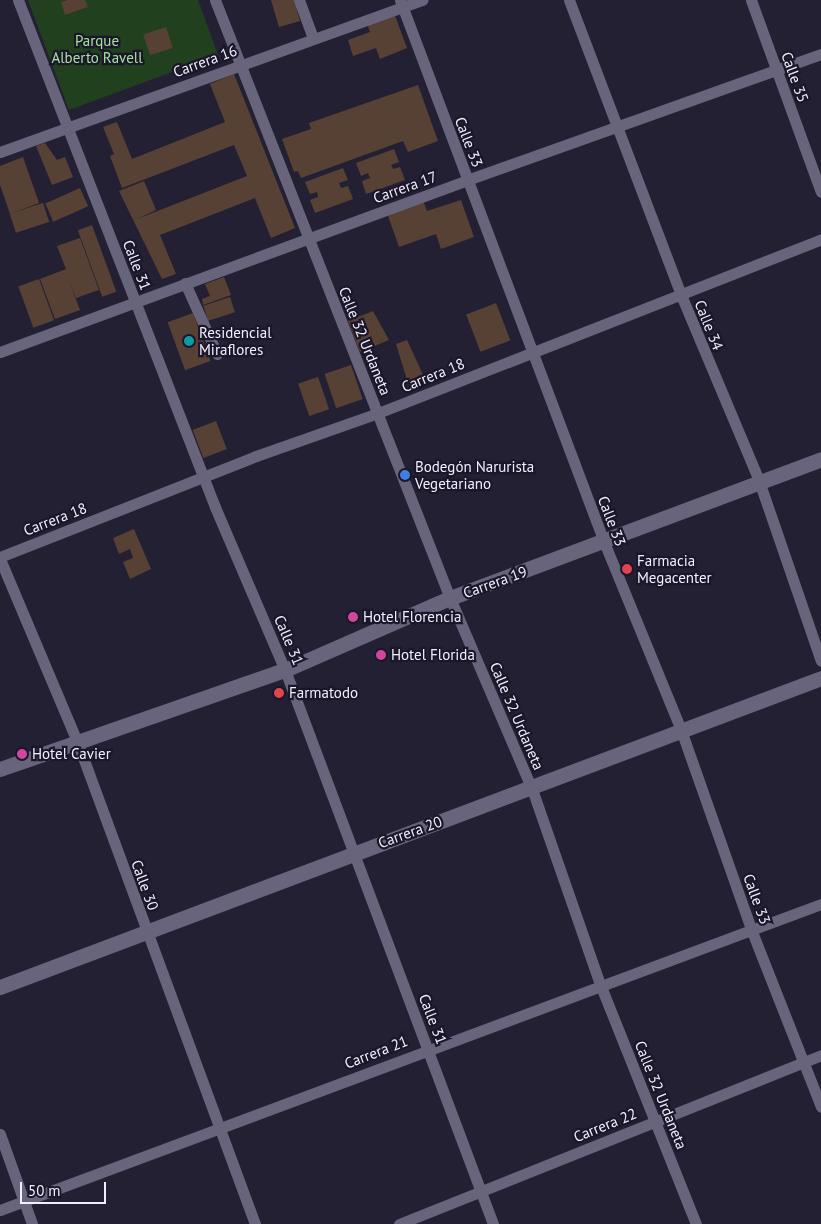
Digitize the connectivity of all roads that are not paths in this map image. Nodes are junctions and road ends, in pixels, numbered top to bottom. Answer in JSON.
{"nodes":[{"id":1,"x":18,"y":0,"type":"edge"},
{"id":2,"x":215,"y":0,"type":"edge"},
{"id":3,"x":299,"y":0,"type":"edge"},
{"id":4,"x":422,"y":0,"type":"edge"},
{"id":5,"x":569,"y":0,"type":"edge"},
{"id":6,"x":751,"y":0,"type":"edge"},
{"id":7,"x":401,"y":3,"type":"edge"},
{"id":8,"x":314,"y":38,"type":"junction"},
{"id":9,"x":821,"y":54,"type":"edge"},
{"id":10,"x":239,"y":64,"type":"junction"},
{"id":11,"x":777,"y":70,"type":"junction"},
{"id":12,"x":618,"y":126,"type":"junction"},
{"id":13,"x":68,"y":128,"type":"junction"},
{"id":14,"x":0,"y":152,"type":"edge"},
{"id":15,"x":467,"y":180,"type":"junction"},
{"id":16,"x":821,"y":192,"type":"edge"},
{"id":17,"x":308,"y":239,"type":"junction"},
{"id":18,"x":821,"y":239,"type":"edge"},
{"id":19,"x":185,"y":283,"type":"junction"},
{"id":20,"x":681,"y":295,"type":"junction"},
{"id":21,"x":135,"y":302,"type":"junction"},
{"id":22,"x":531,"y":351,"type":"junction"},
{"id":23,"x":0,"y":352,"type":"edge"},
{"id":24,"x":217,"y":354,"type":"dead end"},
{"id":25,"x":378,"y":413,"type":"junction"},
{"id":26,"x":821,"y":458,"type":"edge"},
{"id":27,"x":204,"y":477,"type":"junction"},
{"id":28,"x":759,"y":481,"type":"junction"},
{"id":29,"x":604,"y":542,"type":"junction"},
{"id":30,"x":0,"y":558,"type":"edge"},
{"id":31,"x":450,"y":598,"type":"junction"},
{"id":32,"x":821,"y":662,"type":"edge"},
{"id":33,"x":285,"y":670,"type":"junction"},
{"id":34,"x":821,"y":678,"type":"edge"},
{"id":35,"x":681,"y":730,"type":"junction"},
{"id":36,"x":77,"y":741,"type":"junction"},
{"id":37,"x":0,"y":769,"type":"edge"},
{"id":38,"x":532,"y":789,"type":"junction"},
{"id":39,"x":354,"y":852,"type":"junction"},
{"id":40,"x":821,"y":904,"type":"edge"},
{"id":41,"x":751,"y":929,"type":"junction"},
{"id":42,"x":146,"y":932,"type":"junction"},
{"id":43,"x":600,"y":984,"type":"junction"},
{"id":44,"x":0,"y":988,"type":"edge"},
{"id":45,"x":428,"y":1048,"type":"junction"},
{"id":46,"x":821,"y":1054,"type":"edge"},
{"id":47,"x":804,"y":1061,"type":"junction"},
{"id":48,"x":821,"y":1107,"type":"edge"},
{"id":49,"x":655,"y":1122,"type":"junction"},
{"id":50,"x":218,"y":1130,"type":"junction"},
{"id":51,"x":0,"y":1134,"type":"edge"},
{"id":52,"x":479,"y":1191,"type":"junction"},
{"id":53,"x":24,"y":1202,"type":"junction"},
{"id":54,"x":0,"y":1210,"type":"edge"},
{"id":55,"x":32,"y":1224,"type":"edge"},
{"id":56,"x":255,"y":1224,"type":"edge"},
{"id":57,"x":399,"y":1224,"type":"edge"},
{"id":58,"x":493,"y":1224,"type":"edge"},
{"id":59,"x":696,"y":1224,"type":"edge"}],
"edges":[{"from":1,"to":13,"type":"street","name":"Calle 31"},
{"from":2,"to":10,"type":"street","name":"Calle 32 Urdaneta"},
{"from":3,"to":8,"type":"street"},
{"from":4,"to":7,"type":"street","name":"Carrera 16"},
{"from":5,"to":12,"type":"street","name":"Calle 34"},
{"from":6,"to":11,"type":"street","name":"Calle 35"},
{"from":7,"to":8,"type":"street","name":"Carrera 16"},
{"from":7,"to":15,"type":"street","name":"Calle 33"},
{"from":8,"to":10,"type":"street","name":"Carrera 16"},
{"from":9,"to":11,"type":"street","name":"Carrera 17"},
{"from":10,"to":13,"type":"street","name":"Carrera 16"},
{"from":10,"to":17,"type":"street","name":"Calle 32 Urdaneta"},
{"from":11,"to":12,"type":"street","name":"Carrera 17"},
{"from":11,"to":16,"type":"street","name":"Calle 35"},
{"from":12,"to":15,"type":"street","name":"Carrera 17"},
{"from":12,"to":20,"type":"street","name":"Calle 34"},
{"from":13,"to":14,"type":"street","name":"Carrera 16"},
{"from":13,"to":21,"type":"street","name":"Calle 31"},
{"from":15,"to":17,"type":"street","name":"Carrera 17"},
{"from":15,"to":22,"type":"street","name":"Calle 33"},
{"from":17,"to":19,"type":"street","name":"Carrera 17"},
{"from":17,"to":25,"type":"street","name":"Calle 32 Urdaneta"},
{"from":18,"to":20,"type":"street","name":"Carrera 18"},
{"from":19,"to":21,"type":"street","name":"Carrera 17"},
{"from":19,"to":24,"type":"street"},
{"from":20,"to":22,"type":"street","name":"Carrera 18"},
{"from":20,"to":28,"type":"street","name":"Calle 34"},
{"from":21,"to":23,"type":"street","name":"Carrera 17"},
{"from":21,"to":27,"type":"street","name":"Calle 31"},
{"from":22,"to":25,"type":"street","name":"Carrera 18"},
{"from":22,"to":29,"type":"street","name":"Calle 33"},
{"from":25,"to":27,"type":"street","name":"Carrera 18"},
{"from":25,"to":31,"type":"street","name":"Calle 32 Urdaneta"},
{"from":26,"to":28,"type":"street","name":"Carrera 19"},
{"from":27,"to":30,"type":"street","name":"Carrera 18"},
{"from":27,"to":33,"type":"street","name":"Calle 31"},
{"from":28,"to":29,"type":"street","name":"Carrera 19"},
{"from":28,"to":32,"type":"street","name":"Calle 34"},
{"from":29,"to":31,"type":"street","name":"Carrera 19"},
{"from":29,"to":35,"type":"street","name":"Calle 33"},
{"from":30,"to":36,"type":"street","name":"Calle 30"},
{"from":31,"to":33,"type":"street","name":"Carrera 19"},
{"from":31,"to":38,"type":"street","name":"Calle 32 Urdaneta"},
{"from":33,"to":36,"type":"street","name":"Carrera 19"},
{"from":33,"to":39,"type":"street","name":"Calle 31"},
{"from":34,"to":35,"type":"street","name":"Carrera 20"},
{"from":35,"to":38,"type":"street","name":"Carrera 20"},
{"from":35,"to":41,"type":"street","name":"Calle 33"},
{"from":36,"to":37,"type":"street","name":"Carrera 19"},
{"from":36,"to":42,"type":"street","name":"Calle 30"},
{"from":38,"to":39,"type":"street","name":"Carrera 20"},
{"from":38,"to":43,"type":"street","name":"Calle 32 Urdaneta"},
{"from":39,"to":42,"type":"street","name":"Carrera 20"},
{"from":39,"to":45,"type":"street","name":"Calle 31"},
{"from":40,"to":41,"type":"street","name":"Carrera 21"},
{"from":41,"to":43,"type":"street","name":"Carrera 21"},
{"from":41,"to":47,"type":"street","name":"Calle 33"},
{"from":42,"to":44,"type":"street","name":"Carrera 20"},
{"from":42,"to":50,"type":"street","name":"Calle 30"},
{"from":43,"to":45,"type":"street","name":"Carrera 21"},
{"from":43,"to":49,"type":"street","name":"Calle 32 Urdaneta"},
{"from":45,"to":50,"type":"street","name":"Carrera 21"},
{"from":45,"to":52,"type":"street","name":"Calle 31"},
{"from":46,"to":47,"type":"street","name":"Carrera 22"},
{"from":47,"to":48,"type":"street","name":"Calle 33"},
{"from":47,"to":49,"type":"street","name":"Carrera 22"},
{"from":49,"to":52,"type":"street","name":"Carrera 22"},
{"from":49,"to":59,"type":"street","name":"Calle 32 Urdaneta"},
{"from":50,"to":53,"type":"street","name":"Carrera 21"},
{"from":50,"to":56,"type":"street","name":"Calle 30"},
{"from":51,"to":53,"type":"street"},
{"from":52,"to":57,"type":"street","name":"Carrera 22"},
{"from":52,"to":58,"type":"street","name":"Calle 31"},
{"from":53,"to":54,"type":"street","name":"Carrera 21"},
{"from":53,"to":55,"type":"street"}]}
